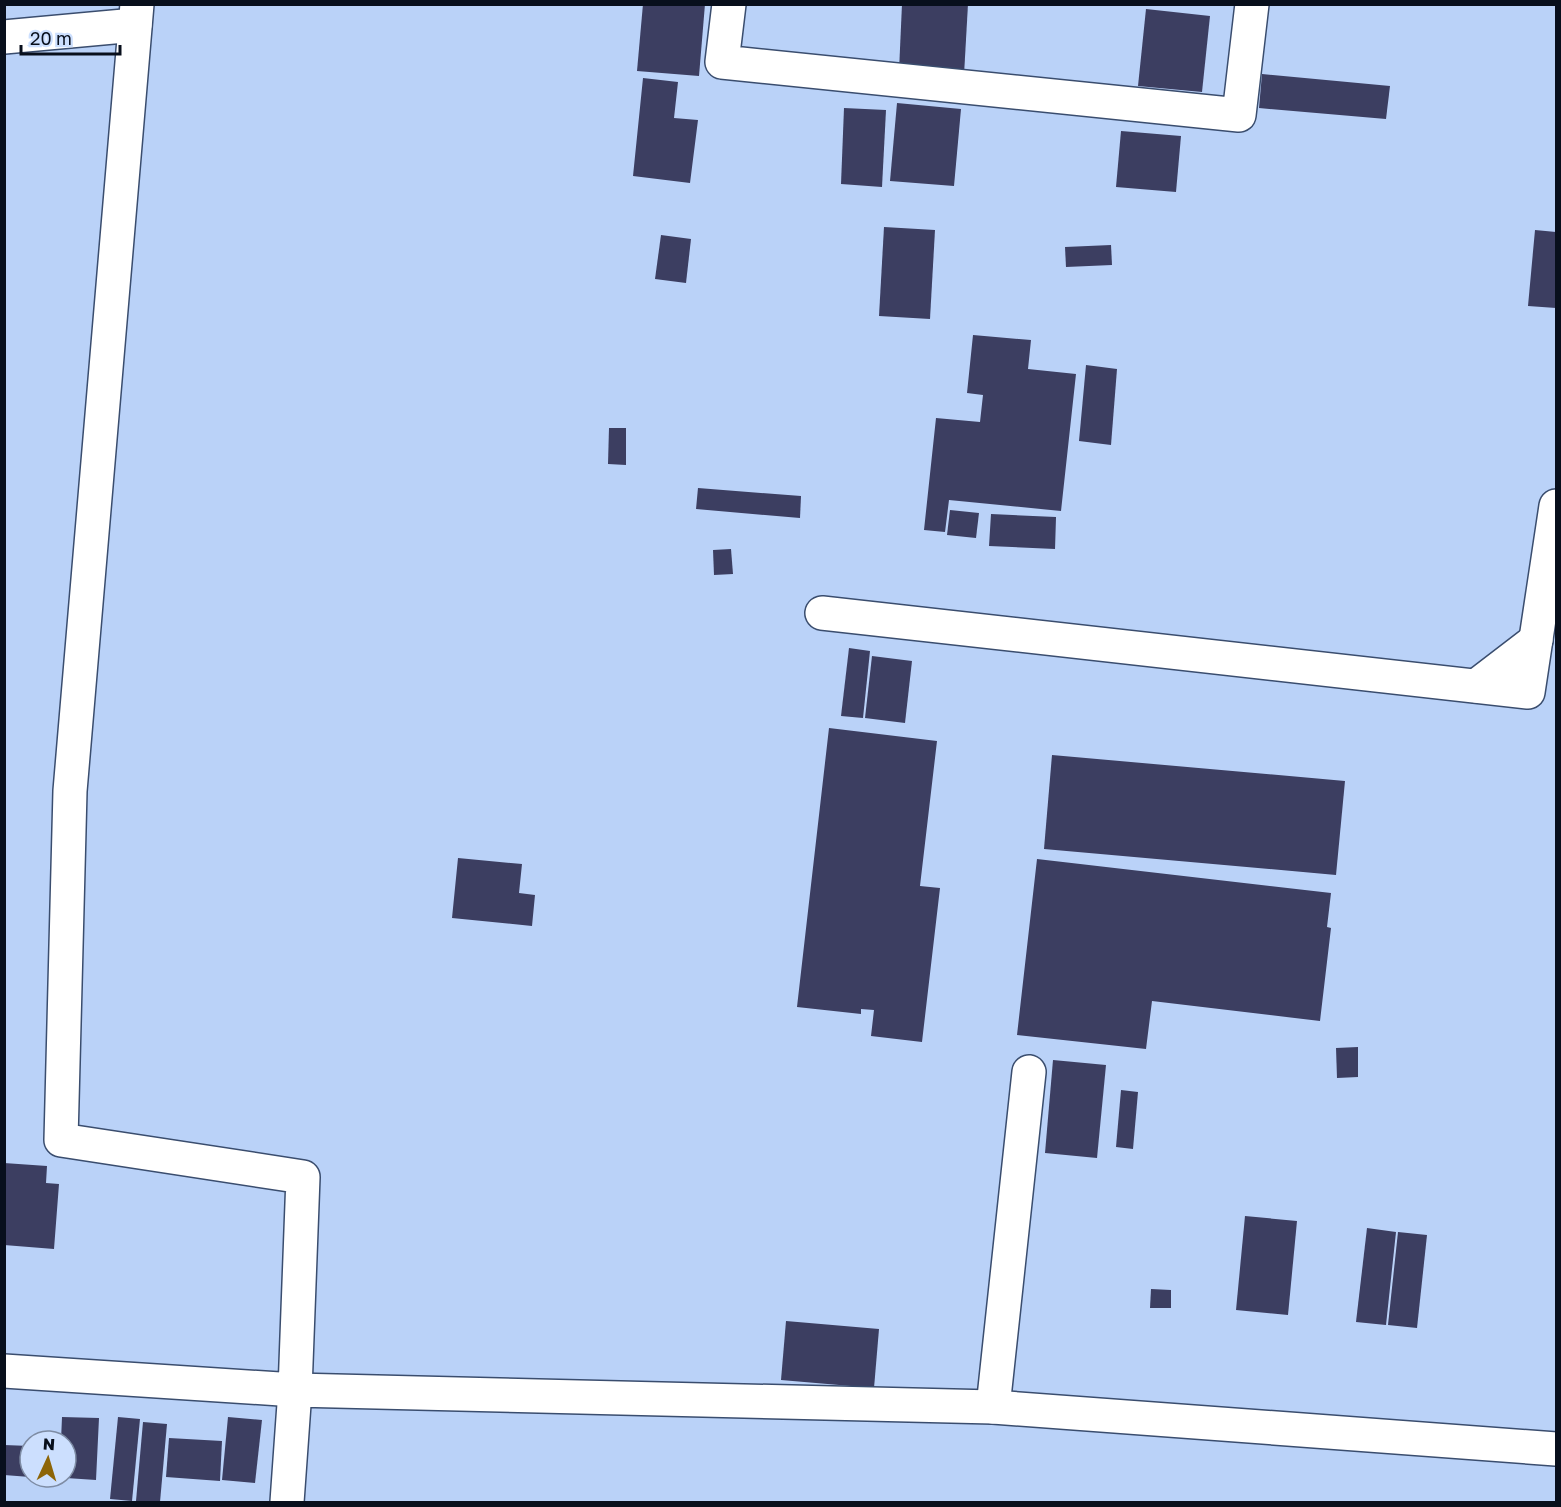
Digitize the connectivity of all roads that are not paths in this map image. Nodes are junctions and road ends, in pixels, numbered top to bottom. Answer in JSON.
{"nodes":[{"id":1,"x":729,"y":4,"type":"edge"},
{"id":2,"x":1252,"y":4,"type":"edge"},
{"id":3,"x":136,"y":15,"type":"edge"},
{"id":4,"x":4,"y":37,"type":"edge"},
{"id":5,"x":1557,"y":506,"type":"edge"},
{"id":6,"x":822,"y":613,"type":"dead end"},
{"id":7,"x":1029,"y":1072,"type":"dead end"},
{"id":8,"x":4,"y":1371,"type":"edge"},
{"id":9,"x":295,"y":1390,"type":"junction"},
{"id":10,"x":993,"y":1407,"type":"junction"},
{"id":11,"x":1557,"y":1449,"type":"edge"},
{"id":12,"x":288,"y":1503,"type":"edge"}],
"edges":[{"from":1,"to":2,"type":"street"},
{"from":3,"to":4,"type":"street"},
{"from":3,"to":9,"type":"street"},
{"from":5,"to":6,"type":"street"},
{"from":7,"to":10,"type":"street"},
{"from":8,"to":9,"type":"street"},
{"from":9,"to":10,"type":"street"},
{"from":9,"to":12,"type":"street"},
{"from":10,"to":11,"type":"street"}]}
